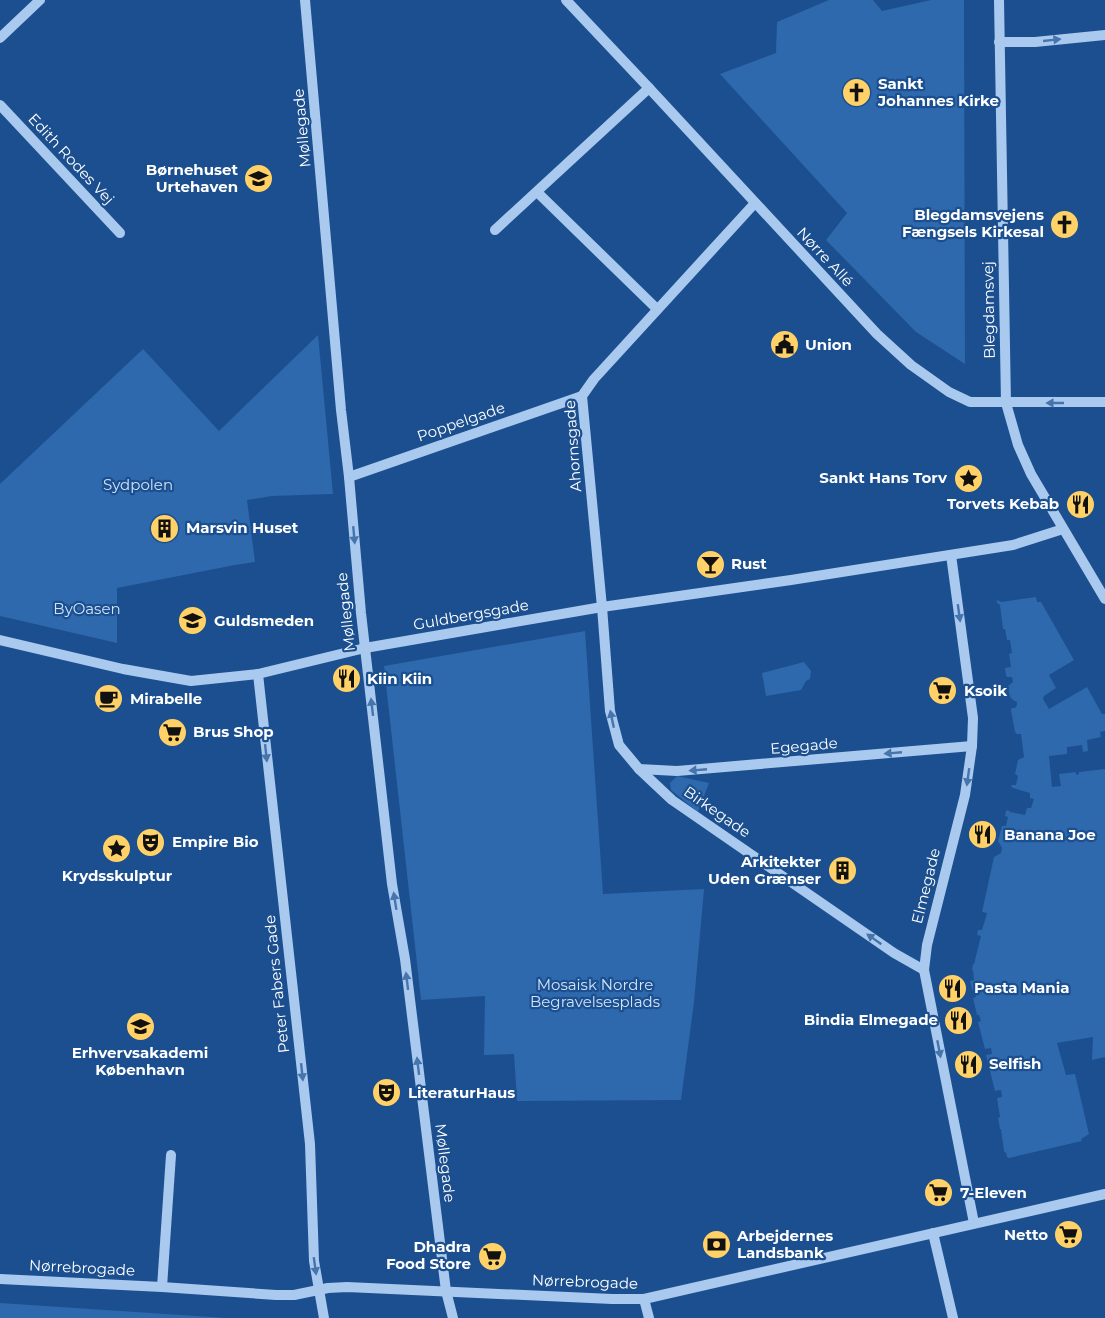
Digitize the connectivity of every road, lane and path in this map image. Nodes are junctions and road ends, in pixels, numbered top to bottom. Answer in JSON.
{"nodes":[{"id":1,"x":40,"y":0,"type":"edge"},
{"id":2,"x":306,"y":0,"type":"edge"},
{"id":3,"x":566,"y":0,"type":"edge"},
{"id":4,"x":999,"y":0,"type":"edge"},
{"id":5,"x":1105,"y":35,"type":"edge"},
{"id":6,"x":0,"y":38,"type":"edge"},
{"id":7,"x":999,"y":42,"type":"junction"},
{"id":8,"x":649,"y":88,"type":"junction"},
{"id":9,"x":0,"y":105,"type":"edge"},
{"id":10,"x":537,"y":192,"type":"junction"},
{"id":11,"x":755,"y":203,"type":"junction"},
{"id":12,"x":495,"y":230,"type":"dead end"},
{"id":13,"x":120,"y":233,"type":"dead end"},
{"id":14,"x":657,"y":309,"type":"junction"},
{"id":15,"x":582,"y":396,"type":"junction"},
{"id":16,"x":1105,"y":402,"type":"edge"},
{"id":17,"x":1006,"y":403,"type":"junction"},
{"id":18,"x":349,"y":477,"type":"junction"},
{"id":19,"x":1064,"y":529,"type":"junction"},
{"id":20,"x":951,"y":555,"type":"junction"},
{"id":21,"x":1105,"y":599,"type":"edge"},
{"id":22,"x":602,"y":607,"type":"junction"},
{"id":23,"x":0,"y":640,"type":"edge"},
{"id":24,"x":365,"y":648,"type":"junction"},
{"id":25,"x":258,"y":674,"type":"junction"},
{"id":26,"x":972,"y":746,"type":"junction"},
{"id":27,"x":639,"y":769,"type":"junction"},
{"id":28,"x":924,"y":970,"type":"junction"},
{"id":29,"x":171,"y":1155,"type":"dead end"},
{"id":30,"x":1105,"y":1195,"type":"edge"},
{"id":31,"x":974,"y":1223,"type":"junction"},
{"id":32,"x":933,"y":1233,"type":"junction"},
{"id":33,"x":0,"y":1279,"type":"edge"},
{"id":34,"x":162,"y":1287,"type":"junction"},
{"id":35,"x":319,"y":1290,"type":"junction"},
{"id":36,"x":446,"y":1291,"type":"junction"},
{"id":37,"x":644,"y":1299,"type":"junction"},
{"id":38,"x":324,"y":1318,"type":"edge"},
{"id":39,"x":453,"y":1318,"type":"edge"},
{"id":40,"x":649,"y":1318,"type":"edge"},
{"id":41,"x":953,"y":1318,"type":"edge"}],
"edges":[{"from":1,"to":6,"type":"street"},
{"from":2,"to":18,"type":"street","name":"Møllegade"},
{"from":3,"to":8,"type":"street","name":"Nørre Allé"},
{"from":4,"to":7,"type":"street","name":"Blegdamsvej"},
{"from":7,"to":5,"type":"street","one_way":true},
{"from":7,"to":17,"type":"street","name":"Blegdamsvej"},
{"from":8,"to":10,"type":"street"},
{"from":8,"to":11,"type":"street","name":"Nørre Allé"},
{"from":9,"to":13,"type":"street","name":"Edith Rodes Vej"},
{"from":10,"to":12,"type":"street"},
{"from":10,"to":14,"type":"street"},
{"from":11,"to":14,"type":"street","name":"Ahornsgade"},
{"from":11,"to":17,"type":"street","name":"Nørre Allé"},
{"from":14,"to":15,"type":"street","name":"Ahornsgade"},
{"from":15,"to":18,"type":"street","name":"Poppelgade"},
{"from":15,"to":22,"type":"street","name":"Ahornsgade"},
{"from":16,"to":17,"type":"street","name":"Nørre Allé","one_way":true},
{"from":17,"to":19,"type":"street"},
{"from":18,"to":24,"type":"street","name":"Møllegade","one_way":true},
{"from":19,"to":20,"type":"street"},
{"from":19,"to":21,"type":"street"},
{"from":20,"to":22,"type":"street","name":"Guldbergsgade"},
{"from":20,"to":26,"type":"street","name":"Elmegade","one_way":true},
{"from":22,"to":24,"type":"street","name":"Guldbergsgade"},
{"from":27,"to":22,"type":"street","name":"Birkegade","one_way":true},
{"from":23,"to":25,"type":"street","name":"Guldbergsgade"},
{"from":24,"to":25,"type":"street","name":"Guldbergsgade"},
{"from":36,"to":24,"type":"street","name":"Møllegade","one_way":true},
{"from":25,"to":35,"type":"street","name":"Peter Fabers Gade","one_way":true},
{"from":26,"to":27,"type":"street","name":"Egegade","one_way":true},
{"from":26,"to":28,"type":"street","name":"Elmegade","one_way":true},
{"from":28,"to":27,"type":"street","name":"Birkegade","one_way":true},
{"from":28,"to":31,"type":"street","name":"Elmegade","one_way":true},
{"from":29,"to":34,"type":"street"},
{"from":30,"to":31,"type":"street","name":"Nørrebrogade"},
{"from":31,"to":32,"type":"street","name":"Nørrebrogade"},
{"from":32,"to":37,"type":"street","name":"Nørrebrogade"},
{"from":32,"to":41,"type":"street"},
{"from":33,"to":34,"type":"street","name":"Nørrebrogade"},
{"from":34,"to":35,"type":"street","name":"Nørrebrogade"},
{"from":35,"to":36,"type":"street","name":"Nørrebrogade"},
{"from":35,"to":38,"type":"street","name":"Peter Fabers Gade"},
{"from":36,"to":37,"type":"street","name":"Nørrebrogade"},
{"from":36,"to":39,"type":"street","name":"Møllegade"},
{"from":37,"to":40,"type":"street"}]}
